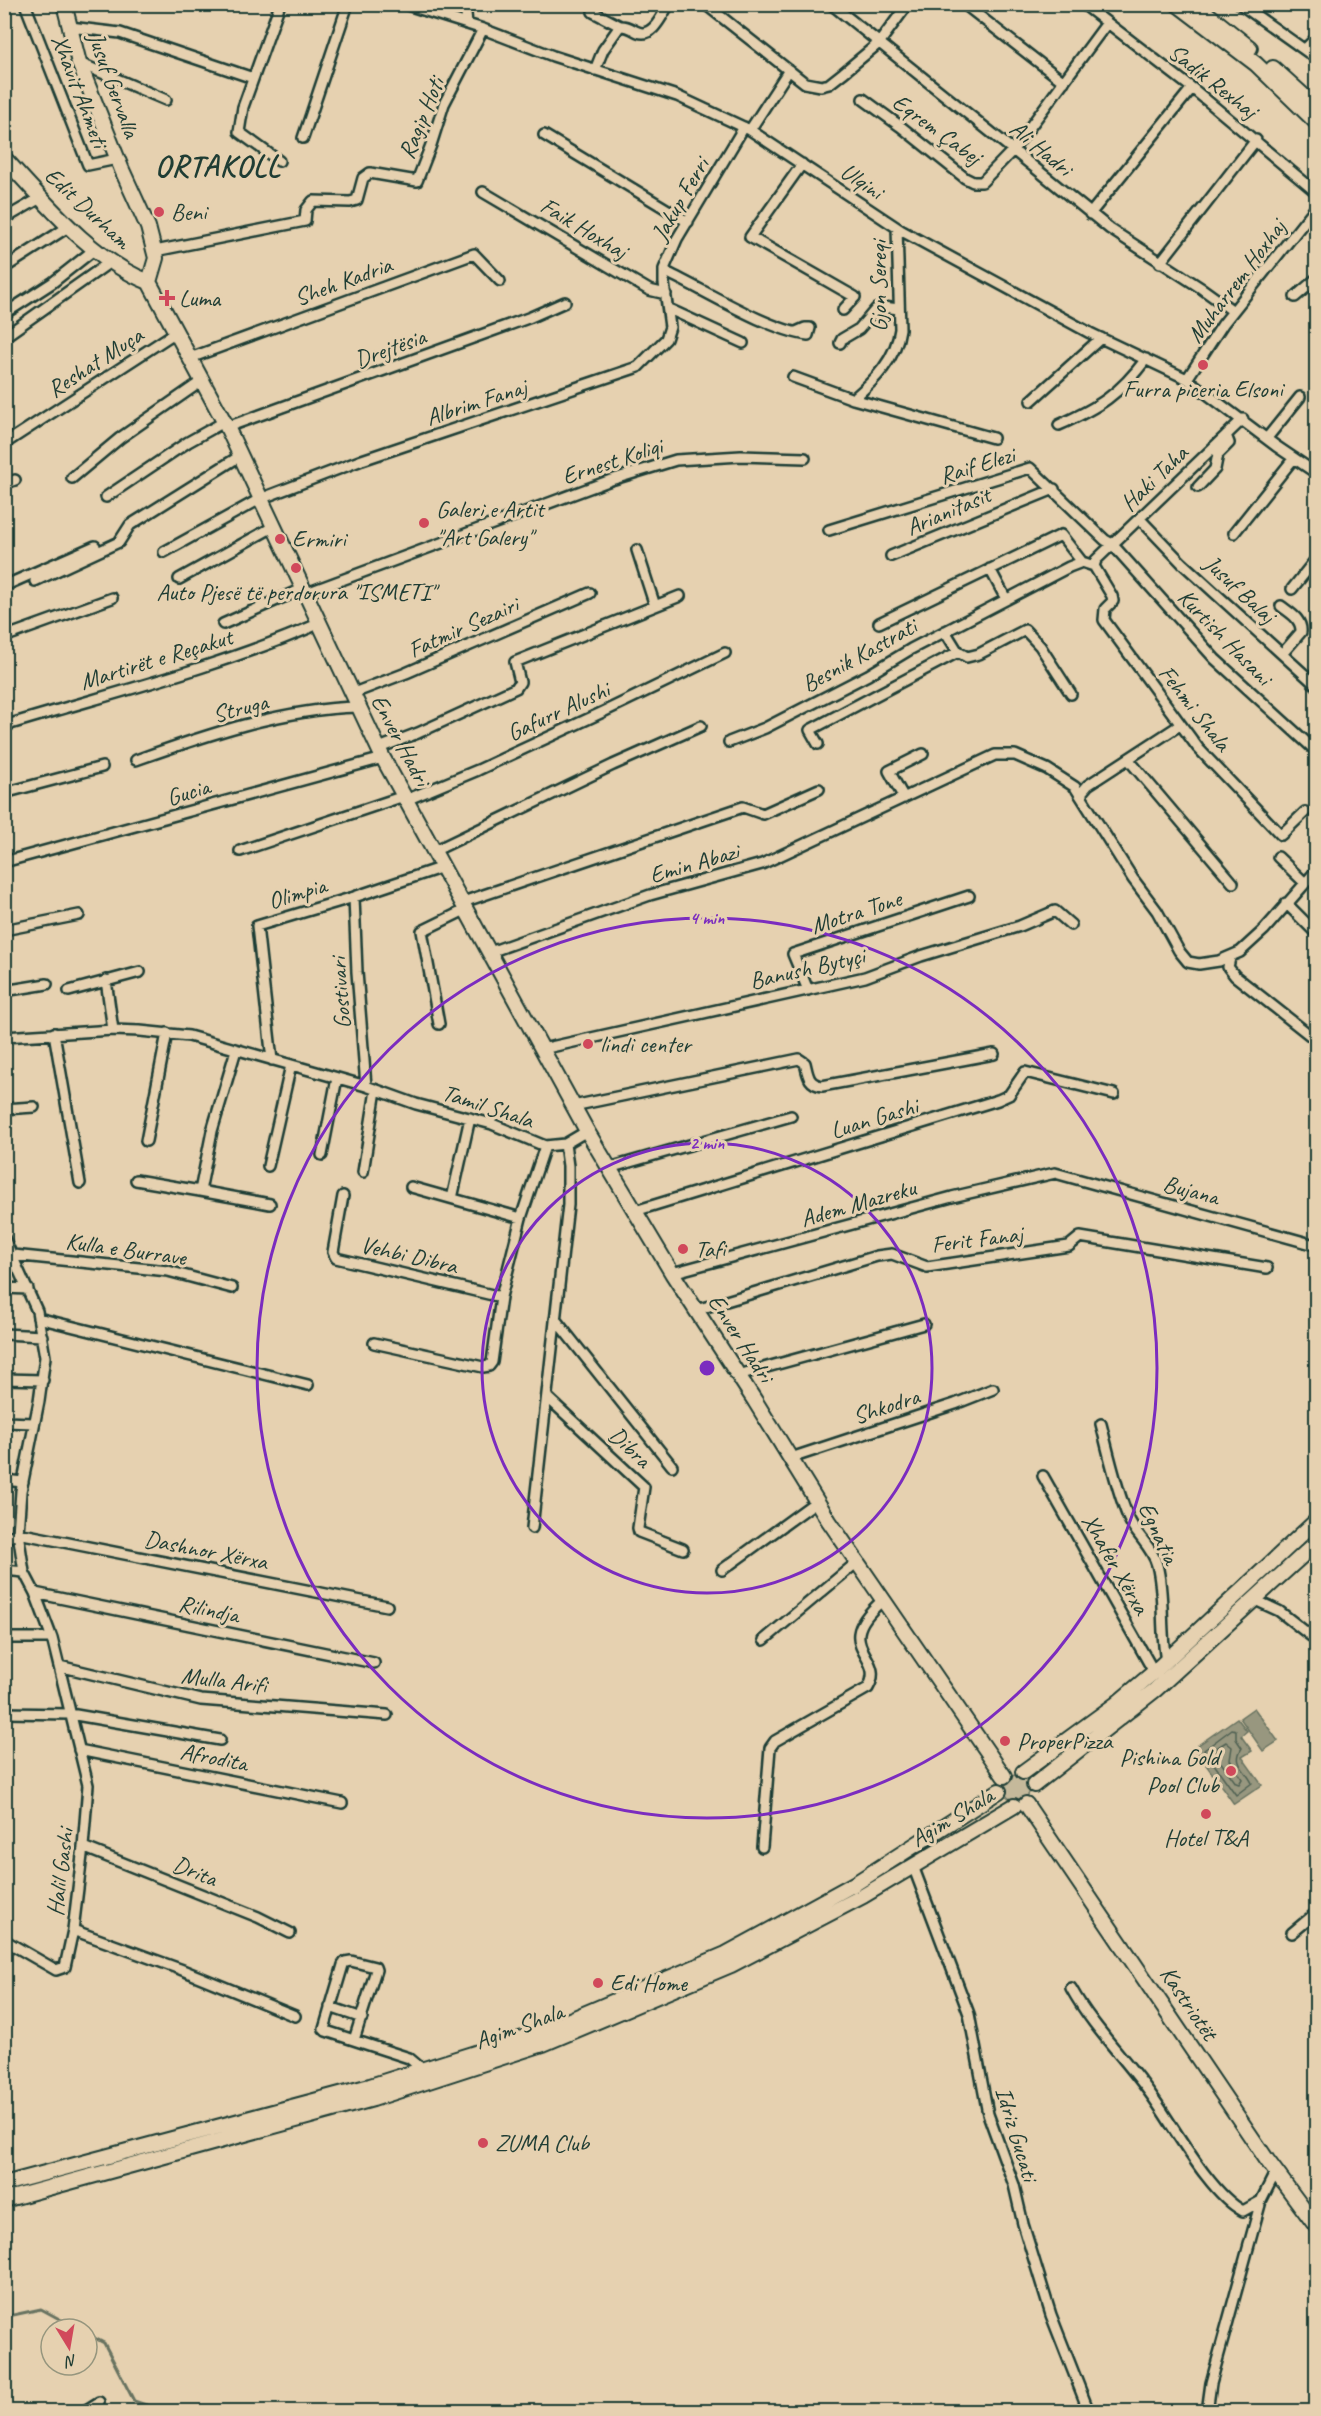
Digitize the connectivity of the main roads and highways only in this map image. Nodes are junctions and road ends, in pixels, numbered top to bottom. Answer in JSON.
{"nodes":[{"id":1,"x":64,"y":4,"type":"edge"},
{"id":2,"x":1177,"y":4,"type":"edge"},
{"id":3,"x":1195,"y":4,"type":"edge"},
{"id":4,"x":1317,"y":107,"type":"edge"},
{"id":5,"x":1317,"y":122,"type":"edge"},
{"id":6,"x":4,"y":158,"type":"edge"},
{"id":7,"x":9,"y":171,"type":"edge"},
{"id":8,"x":149,"y":282,"type":"junction"},
{"id":9,"x":1317,"y":1521,"type":"edge"},
{"id":10,"x":1317,"y":1543,"type":"edge"},
{"id":11,"x":1023,"y":1772,"type":"junction"},
{"id":12,"x":1004,"y":1776,"type":"junction"},
{"id":13,"x":1034,"y":1785,"type":"junction"},
{"id":14,"x":999,"y":1791,"type":"junction"},
{"id":15,"x":1020,"y":1805,"type":"junction"},
{"id":16,"x":4,"y":2184,"type":"edge"},
{"id":17,"x":4,"y":2200,"type":"edge"},
{"id":18,"x":1317,"y":2226,"type":"edge"}],
"edges":[{"from":1,"to":8,"type":"main road","name":"Jusuf Gervalla"},
{"from":2,"to":5,"type":"main road"},
{"from":3,"to":4,"type":"main road"},
{"from":6,"to":7,"type":"main road","name":"Edit Durham"},
{"from":7,"to":8,"type":"main road","name":"Edit Durham"},
{"from":8,"to":12,"type":"main road","name":"Enver Hadri"},
{"from":9,"to":11,"type":"main road","name":"Agim Shala"},
{"from":10,"to":13,"type":"main road"},
{"from":11,"to":12,"type":"main road","name":"Agim Shala"},
{"from":11,"to":13,"type":"main road"},
{"from":12,"to":14,"type":"main road","name":"Agim Shala"},
{"from":13,"to":15,"type":"main road","name":"Agim Shala"},
{"from":14,"to":15,"type":"main road","name":"Agim Shala"},
{"from":14,"to":16,"type":"main road","name":"Agim Shala"},
{"from":15,"to":17,"type":"main road","name":"Agim Shala"},
{"from":15,"to":18,"type":"main road","name":"Kastriotët"}]}
